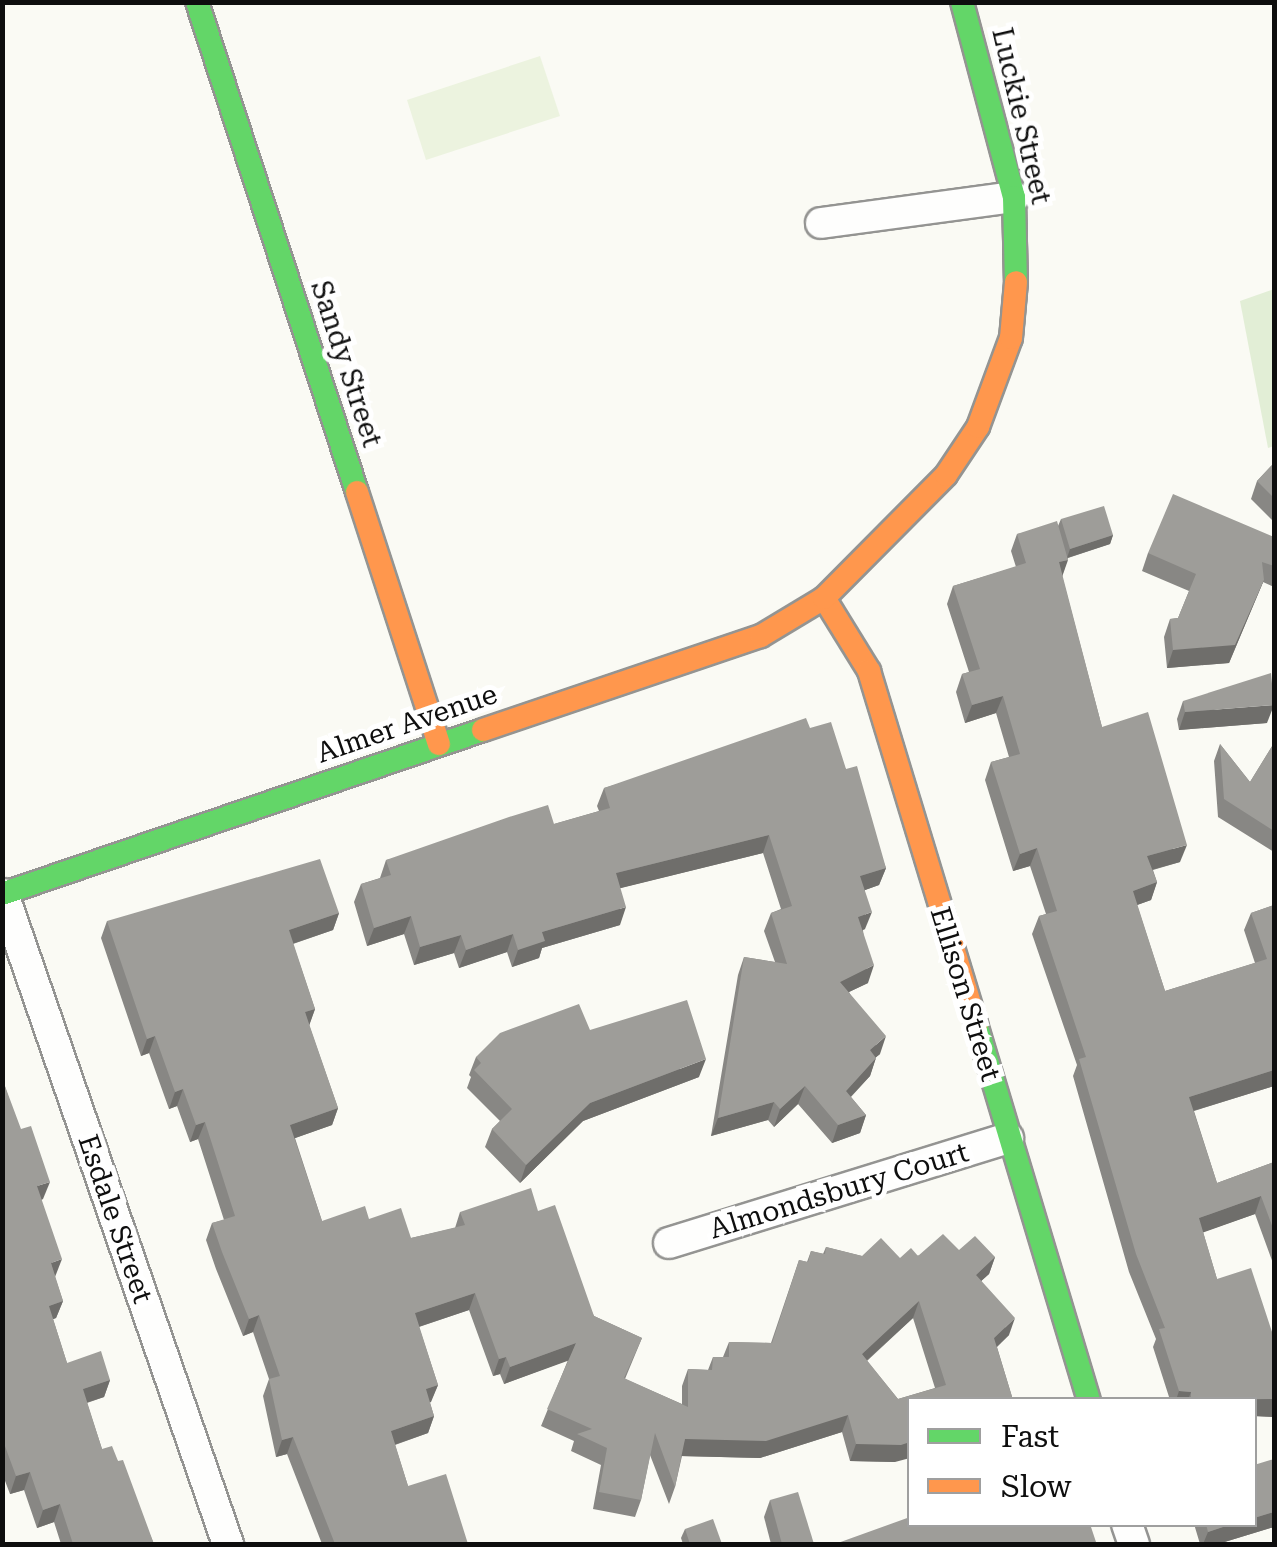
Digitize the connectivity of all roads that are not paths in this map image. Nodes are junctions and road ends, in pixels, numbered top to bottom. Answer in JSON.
{"nodes":[{"id":1,"x":197,"y":2,"type":"edge"},
{"id":2,"x":962,"y":2,"type":"edge"},
{"id":3,"x":1014,"y":196,"type":"junction"},
{"id":4,"x":822,"y":224,"type":"dead end"},
{"id":5,"x":824,"y":598,"type":"junction"},
{"id":6,"x":438,"y":744,"type":"junction"},
{"id":7,"x":3,"y":894,"type":"edge"},
{"id":8,"x":1008,"y":1138,"type":"junction"},
{"id":9,"x":669,"y":1243,"type":"dead end"},
{"id":10,"x":1088,"y":1397,"type":"edge"},
{"id":11,"x":228,"y":1544,"type":"edge"}],
"edges":[{"from":1,"to":6,"type":"street","name":"Sandy Street"},
{"from":2,"to":3,"type":"street","name":"Luckie Street"},
{"from":3,"to":4,"type":"street"},
{"from":3,"to":5,"type":"street","name":"Luckie Street"},
{"from":5,"to":6,"type":"street","name":"Almer Avenue"},
{"from":5,"to":8,"type":"street","name":"Ellison Street"},
{"from":6,"to":7,"type":"street","name":"Almer Avenue"},
{"from":7,"to":11,"type":"street","name":"Esdale Street"},
{"from":8,"to":9,"type":"street","name":"Almondsbury Court"},
{"from":8,"to":10,"type":"street","name":"Ellison Street"}]}
